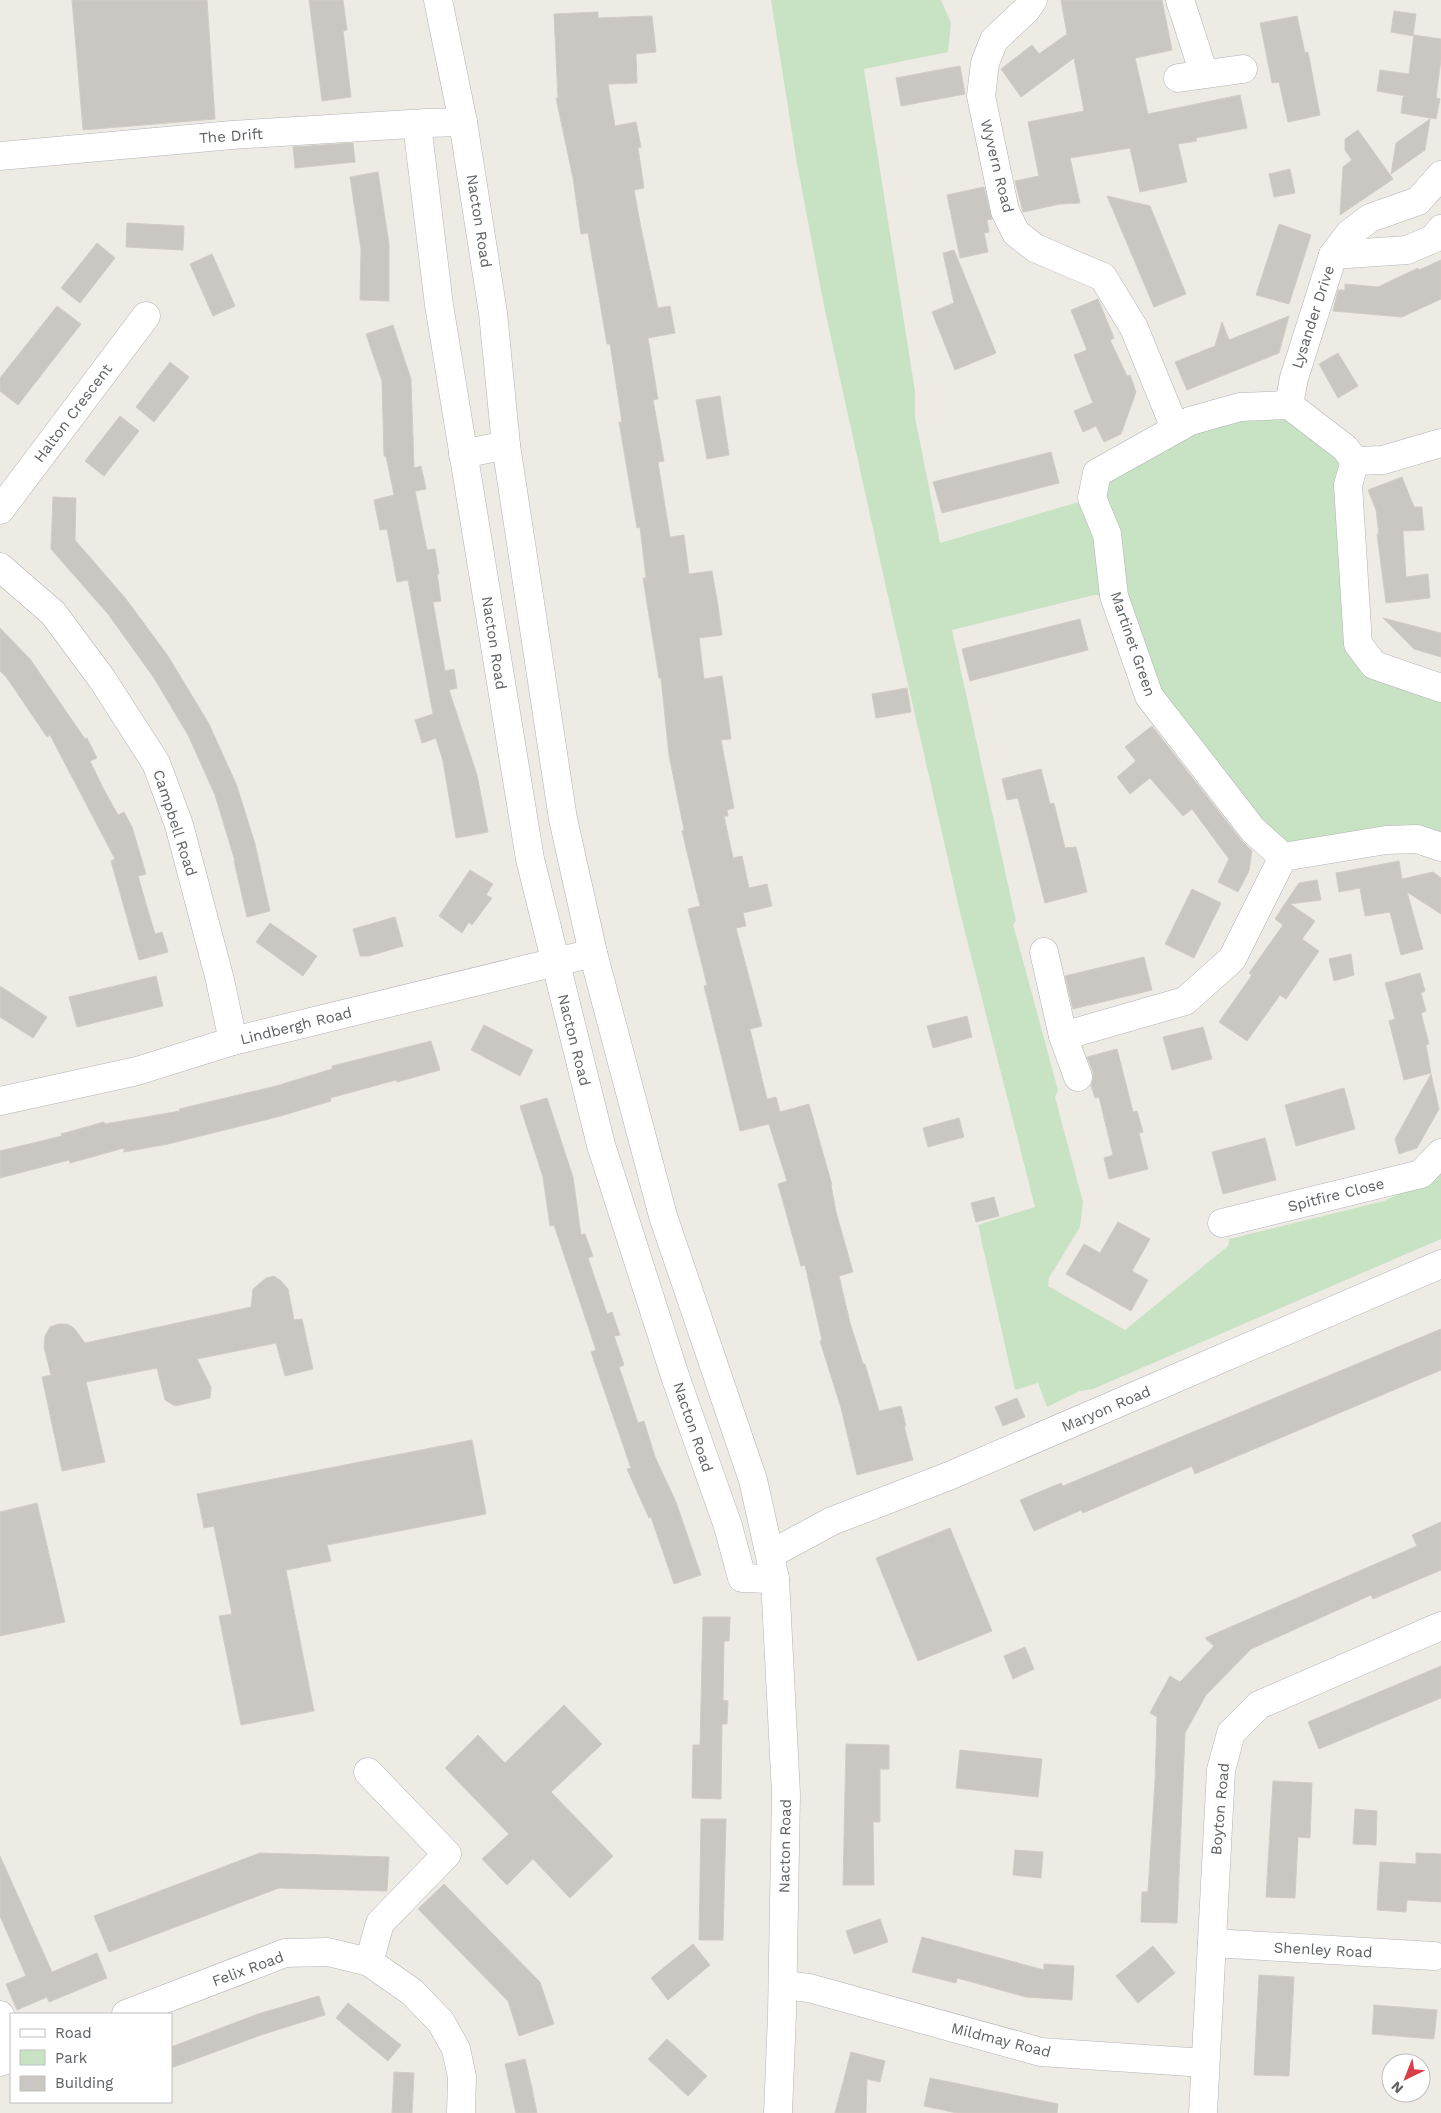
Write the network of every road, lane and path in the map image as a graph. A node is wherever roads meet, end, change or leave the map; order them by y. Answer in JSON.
{"nodes":[{"id":1,"x":438,"y":0,"type":"edge"},
{"id":2,"x":1033,"y":0,"type":"edge"},
{"id":3,"x":1180,"y":0,"type":"edge"},
{"id":4,"x":1243,"y":69,"type":"dead end"},
{"id":5,"x":463,"y":122,"type":"junction"},
{"id":6,"x":417,"y":124,"type":"junction"},
{"id":7,"x":0,"y":156,"type":"edge"},
{"id":8,"x":1441,"y":175,"type":"edge"},
{"id":9,"x":1441,"y":229,"type":"edge"},
{"id":10,"x":1333,"y":255,"type":"junction"},
{"id":11,"x":146,"y":316,"type":"dead end"},
{"id":12,"x":1289,"y":405,"type":"junction"},
{"id":13,"x":1175,"y":428,"type":"junction"},
{"id":14,"x":1441,"y":443,"type":"edge"},
{"id":15,"x":506,"y":445,"type":"junction"},
{"id":16,"x":463,"y":454,"type":"junction"},
{"id":17,"x":1355,"y":461,"type":"junction"},
{"id":18,"x":0,"y":510,"type":"edge"},
{"id":19,"x":0,"y":567,"type":"edge"},
{"id":20,"x":1441,"y":688,"type":"edge"},
{"id":21,"x":1441,"y":847,"type":"edge"},
{"id":22,"x":1284,"y":857,"type":"junction"},
{"id":23,"x":1044,"y":952,"type":"dead end"},
{"id":24,"x":593,"y":953,"type":"junction"},
{"id":25,"x":554,"y":963,"type":"junction"},
{"id":26,"x":1063,"y":1036,"type":"junction"},
{"id":27,"x":232,"y":1041,"type":"junction"},
{"id":28,"x":1078,"y":1078,"type":"dead end"},
{"id":29,"x":0,"y":1101,"type":"edge"},
{"id":30,"x":1441,"y":1153,"type":"edge"},
{"id":31,"x":1222,"y":1223,"type":"dead end"},
{"id":32,"x":1441,"y":1264,"type":"edge"},
{"id":33,"x":773,"y":1566,"type":"junction"},
{"id":34,"x":1441,"y":1626,"type":"edge"},
{"id":35,"x":368,"y":1772,"type":"dead end"},
{"id":36,"x":1212,"y":1943,"type":"junction"},
{"id":37,"x":1434,"y":1956,"type":"dead end"},
{"id":38,"x":370,"y":1962,"type":"junction"},
{"id":39,"x":783,"y":1985,"type":"junction"},
{"id":40,"x":129,"y":2013,"type":"edge"},
{"id":41,"x":0,"y":2015,"type":"edge"},
{"id":42,"x":10,"y":2038,"type":"edge"},
{"id":43,"x":1205,"y":2063,"type":"junction"},
{"id":44,"x":461,"y":2113,"type":"edge"},
{"id":45,"x":778,"y":2113,"type":"edge"},
{"id":46,"x":1203,"y":2113,"type":"edge"}],
"edges":[{"from":1,"to":5,"type":"street","name":"Nacton Road"},
{"from":2,"to":13,"type":"street","name":"Wyvern Road"},
{"from":3,"to":4,"type":"street"},
{"from":5,"to":6,"type":"street","name":"The Drift"},
{"from":5,"to":15,"type":"street","name":"Nacton Road"},
{"from":6,"to":7,"type":"street","name":"The Drift"},
{"from":6,"to":16,"type":"street","name":"Nacton Road"},
{"from":8,"to":10,"type":"street","name":"Lysander Drive"},
{"from":9,"to":10,"type":"street","name":"Lysander Drive"},
{"from":10,"to":12,"type":"street","name":"Lysander Drive"},
{"from":11,"to":18,"type":"street","name":"Halton Crescent"},
{"from":12,"to":13,"type":"street","name":"Martinet Green"},
{"from":12,"to":17,"type":"street"},
{"from":13,"to":22,"type":"street","name":"Martinet Green"},
{"from":14,"to":17,"type":"street"},
{"from":15,"to":16,"type":"street"},
{"from":15,"to":24,"type":"street","name":"Nacton Road"},
{"from":16,"to":25,"type":"street","name":"Nacton Road"},
{"from":17,"to":20,"type":"street"},
{"from":19,"to":27,"type":"street","name":"Campbell Road"},
{"from":21,"to":22,"type":"street"},
{"from":22,"to":26,"type":"street"},
{"from":23,"to":26,"type":"street"},
{"from":24,"to":25,"type":"street","name":"Lindbergh Road"},
{"from":24,"to":33,"type":"street","name":"Nacton Road"},
{"from":25,"to":27,"type":"street","name":"Lindbergh Road"},
{"from":25,"to":33,"type":"street","name":"Nacton Road"},
{"from":26,"to":28,"type":"street"},
{"from":27,"to":29,"type":"street","name":"Lindbergh Road"},
{"from":30,"to":31,"type":"street","name":"Spitfire Close"},
{"from":32,"to":33,"type":"street","name":"Maryon Road"},
{"from":33,"to":39,"type":"street","name":"Nacton Road"},
{"from":34,"to":36,"type":"street","name":"Boyton Road"},
{"from":35,"to":38,"type":"street"},
{"from":36,"to":37,"type":"street","name":"Shenley Road"},
{"from":36,"to":43,"type":"street","name":"Boyton Road"},
{"from":38,"to":40,"type":"street","name":"Felix Road"},
{"from":38,"to":44,"type":"street","name":"Felix Road"},
{"from":39,"to":43,"type":"street","name":"Mildmay Road"},
{"from":39,"to":45,"type":"street","name":"Nacton Road"},
{"from":41,"to":42,"type":"street"},
{"from":43,"to":46,"type":"street"}]}
